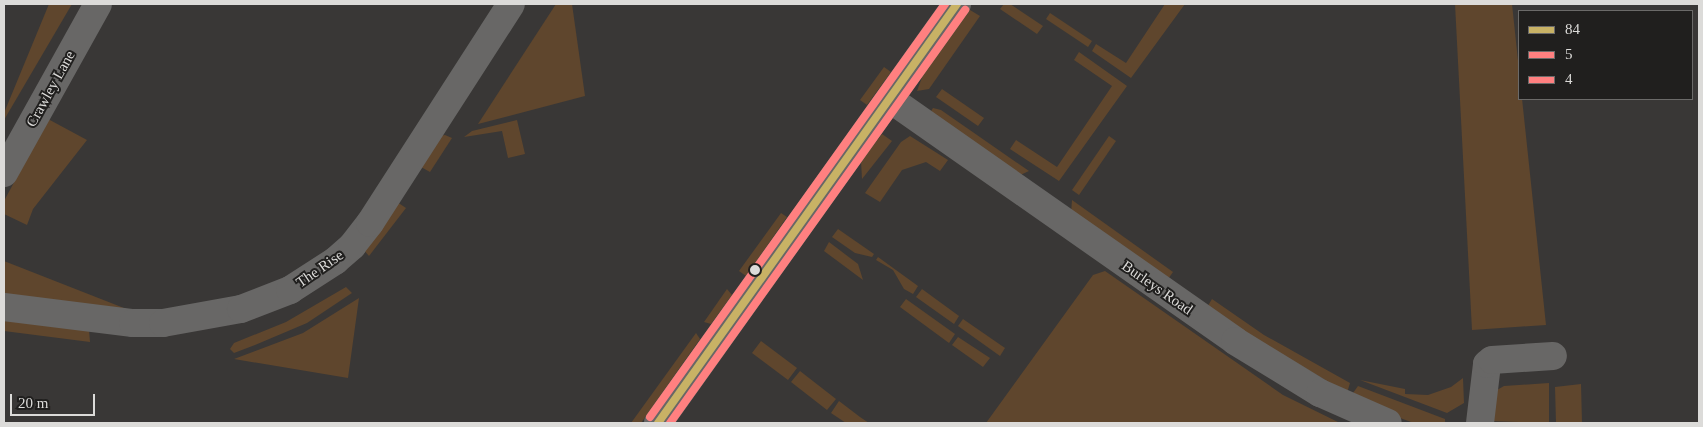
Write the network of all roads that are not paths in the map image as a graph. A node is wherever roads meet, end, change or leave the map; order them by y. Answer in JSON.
{"nodes":[{"id":1,"x":98,"y":4,"type":"edge"},
{"id":2,"x":511,"y":4,"type":"edge"},
{"id":3,"x":956,"y":4,"type":"edge"},
{"id":4,"x":890,"y":99,"type":"junction"},
{"id":5,"x":5,"y":169,"type":"edge"},
{"id":6,"x":4,"y":307,"type":"edge"},
{"id":7,"x":1553,"y":356,"type":"dead end"},
{"id":8,"x":658,"y":423,"type":"edge"},
{"id":9,"x":1388,"y":423,"type":"edge"},
{"id":10,"x":1480,"y":423,"type":"edge"}],
"edges":[{"from":1,"to":5,"type":"street","name":"Crawley Lane"},
{"from":2,"to":6,"type":"street","name":"The Rise"},
{"from":3,"to":4,"type":"street"},
{"from":4,"to":8,"type":"street"},
{"from":4,"to":9,"type":"street","name":"Burleys Road"},
{"from":7,"to":10,"type":"street"}]}
